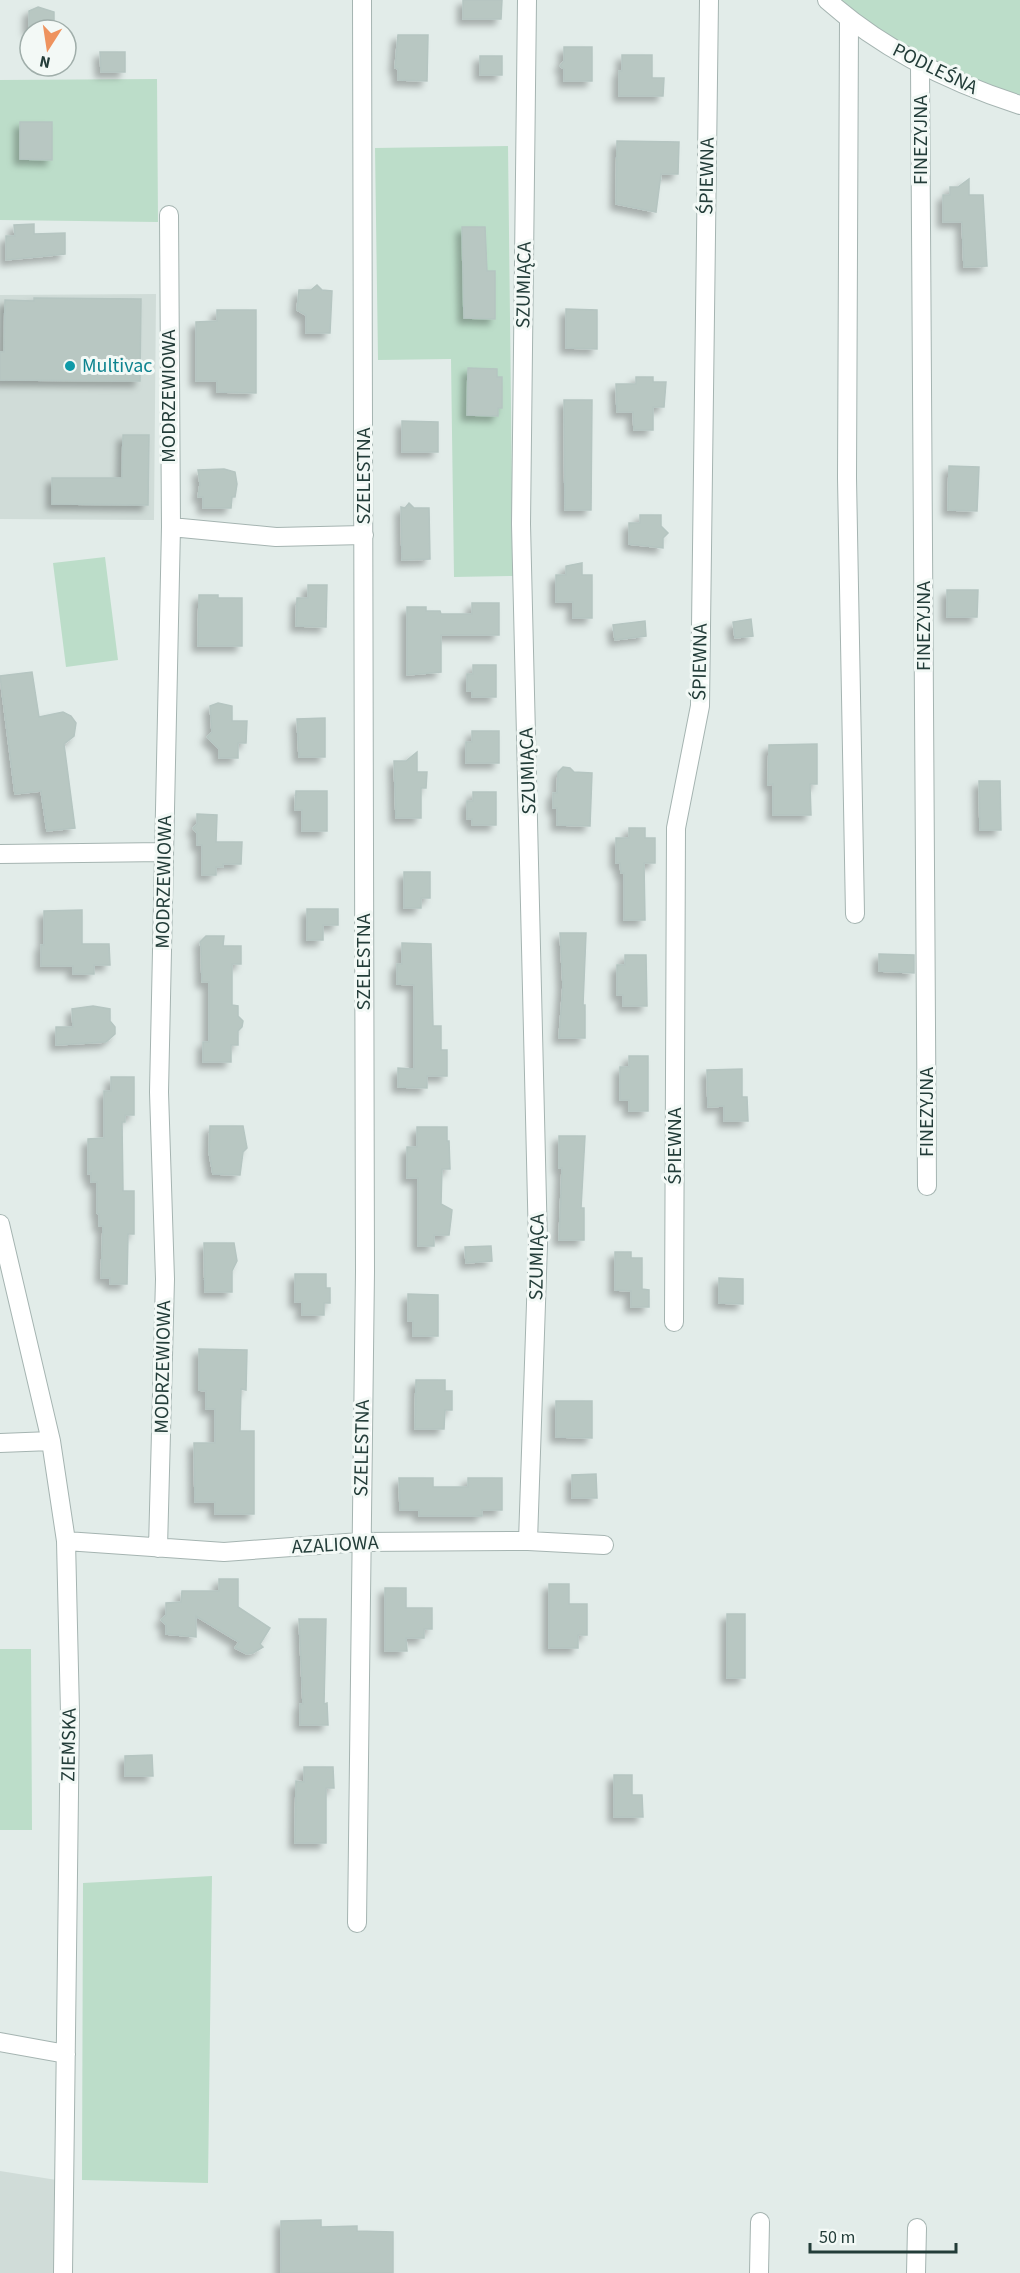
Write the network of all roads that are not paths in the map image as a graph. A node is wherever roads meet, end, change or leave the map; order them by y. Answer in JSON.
{"nodes":[{"id":1,"x":362,"y":0,"type":"edge"},
{"id":2,"x":527,"y":0,"type":"edge"},
{"id":3,"x":710,"y":0,"type":"edge"},
{"id":4,"x":827,"y":0,"type":"edge"},
{"id":5,"x":849,"y":20,"type":"junction"},
{"id":6,"x":920,"y":66,"type":"junction"},
{"id":7,"x":1020,"y":105,"type":"edge"},
{"id":8,"x":169,"y":215,"type":"dead end"},
{"id":9,"x":171,"y":527,"type":"junction"},
{"id":10,"x":364,"y":535,"type":"junction"},
{"id":11,"x":164,"y":852,"type":"junction"},
{"id":12,"x":0,"y":854,"type":"edge"},
{"id":13,"x":855,"y":914,"type":"dead end"},
{"id":14,"x":927,"y":1186,"type":"dead end"},
{"id":15,"x":0,"y":1224,"type":"edge"},
{"id":16,"x":674,"y":1322,"type":"dead end"},
{"id":17,"x":51,"y":1441,"type":"junction"},
{"id":18,"x":0,"y":1443,"type":"edge"},
{"id":19,"x":66,"y":1541,"type":"junction"},
{"id":20,"x":360,"y":1542,"type":"junction"},
{"id":21,"x":528,"y":1542,"type":"junction"},
{"id":22,"x":604,"y":1545,"type":"dead end"},
{"id":23,"x":158,"y":1548,"type":"junction"},
{"id":24,"x":357,"y":1923,"type":"dead end"},
{"id":25,"x":0,"y":2042,"type":"edge"},
{"id":26,"x":66,"y":2054,"type":"junction"},
{"id":27,"x":760,"y":2222,"type":"dead end"},
{"id":28,"x":917,"y":2228,"type":"dead end"},
{"id":29,"x":63,"y":2273,"type":"edge"},
{"id":30,"x":759,"y":2273,"type":"edge"},
{"id":31,"x":916,"y":2273,"type":"edge"}],
"edges":[{"from":1,"to":10,"type":"street","name":"SZELESTNA"},
{"from":2,"to":21,"type":"street","name":"SZUMIĄCA"},
{"from":3,"to":16,"type":"street","name":"ŚPIEWNA"},
{"from":4,"to":5,"type":"street","name":"PODLEŚNA"},
{"from":5,"to":6,"type":"street","name":"PODLEŚNA"},
{"from":5,"to":13,"type":"street"},
{"from":6,"to":7,"type":"street","name":"PODLEŚNA"},
{"from":6,"to":14,"type":"street","name":"FINEZYJNA"},
{"from":8,"to":9,"type":"street","name":"MODRZEWIOWA"},
{"from":9,"to":10,"type":"street"},
{"from":9,"to":11,"type":"street","name":"MODRZEWIOWA"},
{"from":10,"to":20,"type":"street","name":"SZELESTNA"},
{"from":11,"to":12,"type":"street"},
{"from":11,"to":23,"type":"street","name":"MODRZEWIOWA"},
{"from":15,"to":17,"type":"street","name":"ZIEMSKA"},
{"from":17,"to":18,"type":"street"},
{"from":17,"to":19,"type":"street","name":"ZIEMSKA"},
{"from":19,"to":23,"type":"street","name":"AZALIOWA"},
{"from":19,"to":26,"type":"street","name":"ZIEMSKA"},
{"from":20,"to":21,"type":"street","name":"AZALIOWA"},
{"from":20,"to":23,"type":"street","name":"AZALIOWA"},
{"from":20,"to":24,"type":"street","name":"SZELESTNA"},
{"from":21,"to":22,"type":"street","name":"AZALIOWA"},
{"from":25,"to":26,"type":"street"},
{"from":26,"to":29,"type":"street","name":"ZIEMSKA"},
{"from":27,"to":30,"type":"street"},
{"from":28,"to":31,"type":"street"}]}
